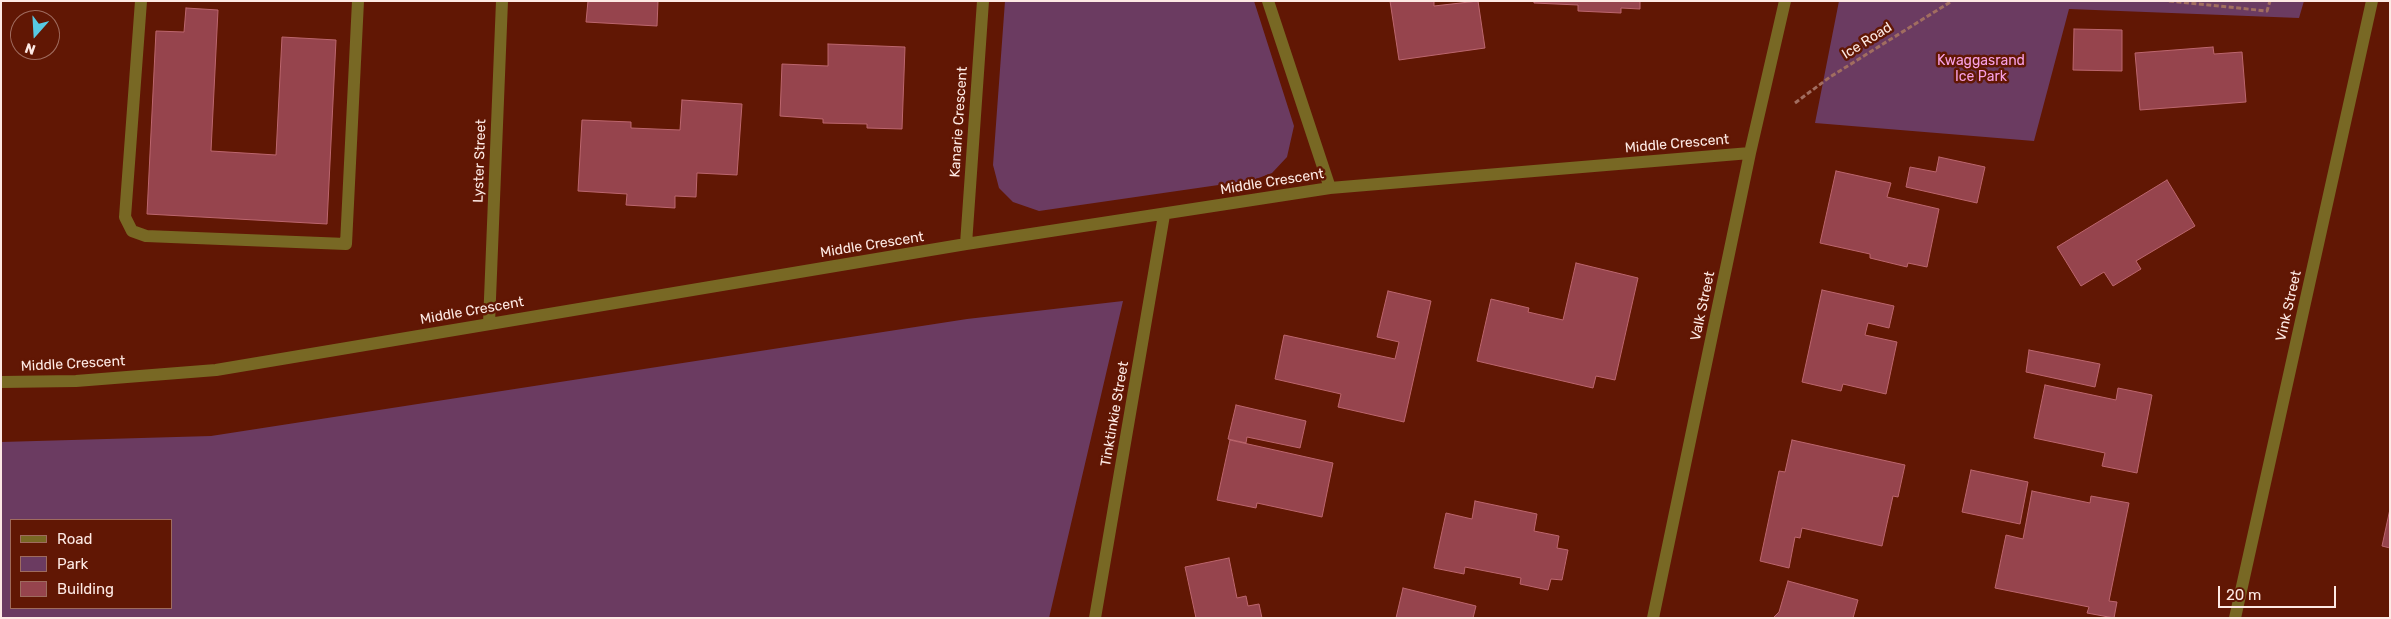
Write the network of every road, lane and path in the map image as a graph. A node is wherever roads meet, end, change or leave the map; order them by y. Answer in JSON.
{"nodes":[{"id":1,"x":141,"y":1,"type":"edge"},
{"id":2,"x":358,"y":1,"type":"edge"},
{"id":3,"x":502,"y":1,"type":"edge"},
{"id":4,"x":983,"y":1,"type":"edge"},
{"id":5,"x":1268,"y":1,"type":"edge"},
{"id":6,"x":1785,"y":1,"type":"edge"},
{"id":7,"x":1952,"y":1,"type":"edge"},
{"id":8,"x":2170,"y":1,"type":"edge"},
{"id":9,"x":2270,"y":1,"type":"edge"},
{"id":10,"x":2372,"y":1,"type":"edge"},
{"id":11,"x":1795,"y":103,"type":"dead end"},
{"id":12,"x":1750,"y":153,"type":"junction"},
{"id":13,"x":1330,"y":188,"type":"junction"},
{"id":14,"x":1164,"y":215,"type":"junction"},
{"id":15,"x":966,"y":244,"type":"junction"},
{"id":16,"x":489,"y":323,"type":"junction"},
{"id":17,"x":1,"y":382,"type":"edge"},
{"id":18,"x":1095,"y":618,"type":"edge"},
{"id":19,"x":1653,"y":618,"type":"edge"},
{"id":20,"x":2235,"y":618,"type":"edge"}],
"edges":[{"from":1,"to":2,"type":"street"},
{"from":3,"to":16,"type":"street","name":"Lyster Street"},
{"from":4,"to":15,"type":"street","name":"Kanarie Crescent"},
{"from":5,"to":13,"type":"street"},
{"from":6,"to":12,"type":"street","name":"Valk Street"},
{"from":7,"to":11,"type":"path","name":"Ice Road"},
{"from":8,"to":9,"type":"path"},
{"from":10,"to":20,"type":"street","name":"Vink Street"},
{"from":12,"to":13,"type":"street","name":"Middle Crescent"},
{"from":12,"to":19,"type":"street","name":"Valk Street"},
{"from":13,"to":14,"type":"street","name":"Middle Crescent"},
{"from":14,"to":15,"type":"street","name":"Middle Crescent"},
{"from":14,"to":18,"type":"street","name":"Tinktinkie Street"},
{"from":15,"to":16,"type":"street","name":"Middle Crescent"},
{"from":16,"to":17,"type":"street","name":"Middle Crescent"}]}
